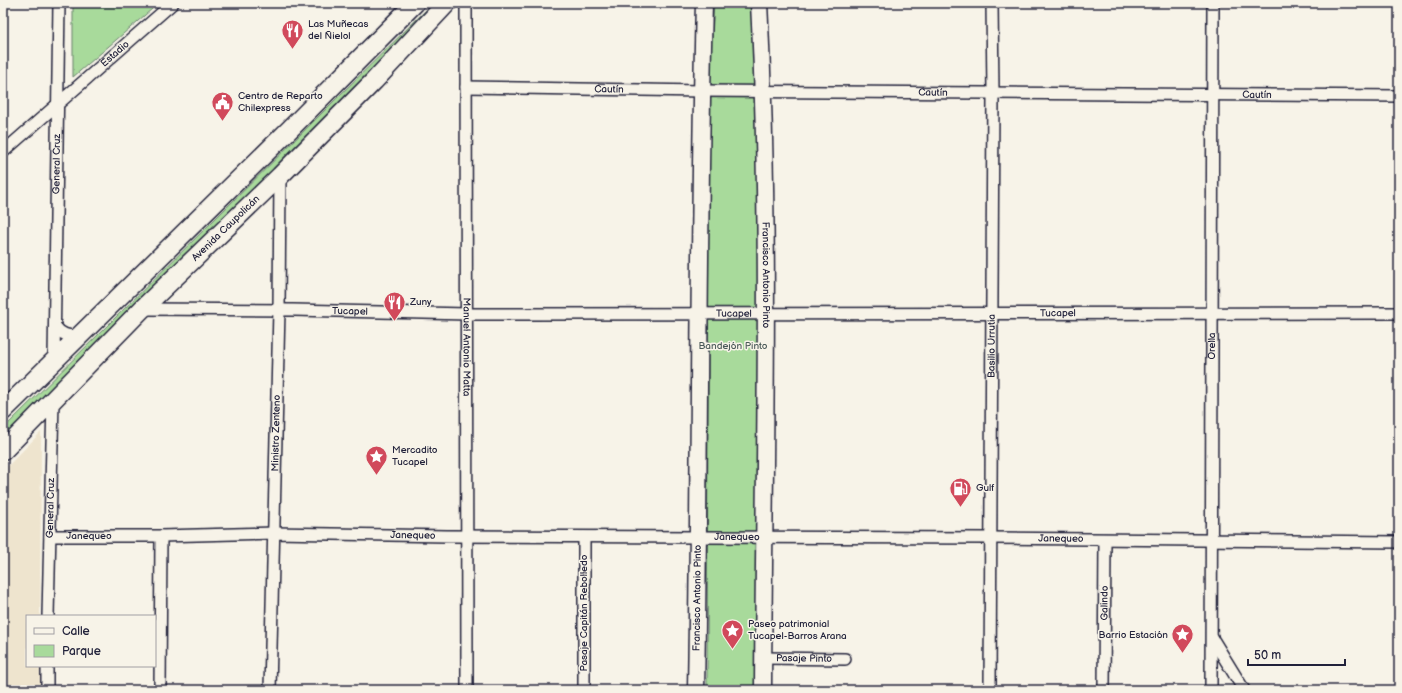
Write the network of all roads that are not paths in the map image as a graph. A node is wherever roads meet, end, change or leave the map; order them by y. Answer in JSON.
{"nodes":[{"id":1,"x":59,"y":3,"type":"edge"},
{"id":2,"x":173,"y":3,"type":"edge"},
{"id":3,"x":415,"y":3,"type":"edge"},
{"id":4,"x":447,"y":3,"type":"edge"},
{"id":5,"x":466,"y":3,"type":"edge"},
{"id":6,"x":704,"y":3,"type":"edge"},
{"id":7,"x":759,"y":3,"type":"edge"},
{"id":8,"x":992,"y":3,"type":"edge"},
{"id":9,"x":1213,"y":3,"type":"edge"},
{"id":10,"x":466,"y":87,"type":"junction"},
{"id":11,"x":702,"y":91,"type":"junction"},
{"id":12,"x":764,"y":91,"type":"junction"},
{"id":13,"x":993,"y":93,"type":"junction"},
{"id":14,"x":1212,"y":95,"type":"junction"},
{"id":15,"x":1399,"y":96,"type":"edge"},
{"id":16,"x":58,"y":105,"type":"junction"},
{"id":17,"x":291,"y":128,"type":"junction"},
{"id":18,"x":3,"y":152,"type":"edge"},
{"id":19,"x":280,"y":176,"type":"junction"},
{"id":20,"x":142,"y":309,"type":"junction"},
{"id":21,"x":279,"y":310,"type":"junction"},
{"id":22,"x":766,"y":313,"type":"junction"},
{"id":23,"x":1212,"y":313,"type":"junction"},
{"id":24,"x":1399,"y":313,"type":"edge"},
{"id":25,"x":467,"y":314,"type":"junction"},
{"id":26,"x":700,"y":314,"type":"junction"},
{"id":27,"x":992,"y":314,"type":"junction"},
{"id":28,"x":55,"y":326,"type":"junction"},
{"id":29,"x":78,"y":336,"type":"junction"},
{"id":30,"x":54,"y":360,"type":"junction"},
{"id":31,"x":53,"y":401,"type":"junction"},
{"id":32,"x":3,"y":411,"type":"edge"},
{"id":33,"x":3,"y":451,"type":"edge"},
{"id":34,"x":274,"y":533,"type":"junction"},
{"id":35,"x":50,"y":536,"type":"junction"},
{"id":36,"x":161,"y":536,"type":"junction"},
{"id":37,"x":467,"y":536,"type":"junction"},
{"id":38,"x":584,"y":537,"type":"junction"},
{"id":39,"x":698,"y":537,"type":"junction"},
{"id":40,"x":764,"y":537,"type":"junction"},
{"id":41,"x":990,"y":538,"type":"junction"},
{"id":42,"x":1105,"y":540,"type":"junction"},
{"id":43,"x":1212,"y":540,"type":"junction"},
{"id":44,"x":1399,"y":542,"type":"edge"},
{"id":45,"x":48,"y":615,"type":"edge"},
{"id":46,"x":1212,"y":638,"type":"junction"},
{"id":47,"x":763,"y":658,"type":"junction"},
{"id":48,"x":845,"y":659,"type":"dead end"},
{"id":49,"x":47,"y":667,"type":"edge"},
{"id":50,"x":47,"y":690,"type":"edge"},
{"id":51,"x":160,"y":690,"type":"edge"},
{"id":52,"x":270,"y":690,"type":"edge"},
{"id":53,"x":467,"y":690,"type":"edge"},
{"id":54,"x":584,"y":690,"type":"edge"},
{"id":55,"x":696,"y":690,"type":"edge"},
{"id":56,"x":763,"y":690,"type":"edge"},
{"id":57,"x":990,"y":690,"type":"edge"},
{"id":58,"x":1104,"y":690,"type":"edge"},
{"id":59,"x":1211,"y":690,"type":"edge"},
{"id":60,"x":1244,"y":690,"type":"edge"}],
"edges":[{"from":1,"to":16,"type":"street","name":"General Cruz"},
{"from":2,"to":16,"type":"street","name":"Estadio"},
{"from":3,"to":17,"type":"main road"},
{"from":4,"to":19,"type":"main road","name":"Avenida Caupolicán"},
{"from":5,"to":10,"type":"street","name":"Manuel Antonio Matta"},
{"from":6,"to":11,"type":"main road","name":"Francisco Antonio Pinto"},
{"from":7,"to":12,"type":"main road","name":"Francisco Antonio Pinto"},
{"from":8,"to":13,"type":"street","name":"Basilio Urrutia"},
{"from":9,"to":14,"type":"street","name":"Orella"},
{"from":10,"to":11,"type":"street","name":"Cautín"},
{"from":10,"to":25,"type":"street","name":"Manuel Antonio Matta"},
{"from":11,"to":12,"type":"street","name":"Cautín"},
{"from":11,"to":26,"type":"main road","name":"Francisco Antonio Pinto"},
{"from":12,"to":13,"type":"street","name":"Cautín"},
{"from":12,"to":22,"type":"main road","name":"Francisco Antonio Pinto"},
{"from":13,"to":14,"type":"street","name":"Cautín"},
{"from":13,"to":27,"type":"street","name":"Basilio Urrutia"},
{"from":14,"to":15,"type":"street","name":"Cautín"},
{"from":14,"to":23,"type":"street","name":"Orella"},
{"from":16,"to":18,"type":"street","name":"Estadio"},
{"from":16,"to":28,"type":"street","name":"General Cruz"},
{"from":17,"to":19,"type":"main road"},
{"from":17,"to":29,"type":"main road"},
{"from":19,"to":20,"type":"main road","name":"Avenida Caupolicán"},
{"from":19,"to":21,"type":"street","name":"Ministro Zenteno"},
{"from":20,"to":21,"type":"street","name":"Tucapel"},
{"from":20,"to":31,"type":"main road","name":"Avenida Caupolicán"},
{"from":21,"to":25,"type":"street","name":"Tucapel"},
{"from":21,"to":34,"type":"street","name":"Ministro Zenteno"},
{"from":22,"to":26,"type":"street","name":"Tucapel"},
{"from":22,"to":27,"type":"street","name":"Tucapel"},
{"from":22,"to":40,"type":"main road","name":"Francisco Antonio Pinto"},
{"from":23,"to":24,"type":"street","name":"Tucapel"},
{"from":23,"to":27,"type":"street","name":"Tucapel"},
{"from":23,"to":43,"type":"street","name":"Orella"},
{"from":25,"to":26,"type":"street","name":"Tucapel"},
{"from":25,"to":37,"type":"street","name":"Manuel Antonio Matta"},
{"from":26,"to":39,"type":"main road","name":"Francisco Antonio Pinto"},
{"from":27,"to":41,"type":"street","name":"Basilio Urrutia"},
{"from":28,"to":29,"type":"street"},
{"from":28,"to":30,"type":"street","name":"General Cruz"},
{"from":29,"to":30,"type":"main road"},
{"from":30,"to":32,"type":"main road"},
{"from":31,"to":33,"type":"main road","name":"Avenida Caupolicán"},
{"from":31,"to":35,"type":"street","name":"General Cruz"},
{"from":34,"to":36,"type":"street","name":"Janequeo"},
{"from":34,"to":37,"type":"street","name":"Janequeo"},
{"from":34,"to":52,"type":"street","name":"Ministro Zenteno"},
{"from":35,"to":36,"type":"street","name":"Janequeo"},
{"from":35,"to":45,"type":"street","name":"General Cruz"},
{"from":36,"to":51,"type":"street"},
{"from":37,"to":38,"type":"street","name":"Janequeo"},
{"from":37,"to":53,"type":"street","name":"Manuel Antonio Matta"},
{"from":38,"to":39,"type":"street","name":"Janequeo"},
{"from":38,"to":54,"type":"street","name":"Pasaje Capitán Rebolledo"},
{"from":39,"to":40,"type":"street","name":"Janequeo"},
{"from":39,"to":55,"type":"main road","name":"Francisco Antonio Pinto"},
{"from":40,"to":41,"type":"street","name":"Janequeo"},
{"from":40,"to":47,"type":"main road","name":"Francisco Antonio Pinto"},
{"from":41,"to":42,"type":"street","name":"Janequeo"},
{"from":41,"to":57,"type":"street","name":"Basilio Urrutia"},
{"from":42,"to":43,"type":"street","name":"Janequeo"},
{"from":42,"to":58,"type":"street","name":"Galindo"},
{"from":43,"to":44,"type":"street","name":"Janequeo"},
{"from":43,"to":46,"type":"street","name":"Orella"},
{"from":46,"to":59,"type":"street","name":"Orella"},
{"from":46,"to":60,"type":"street"},
{"from":47,"to":48,"type":"street","name":"Pasaje Pinto"},
{"from":47,"to":56,"type":"main road","name":"Francisco Antonio Pinto"},
{"from":49,"to":50,"type":"street"}]}
